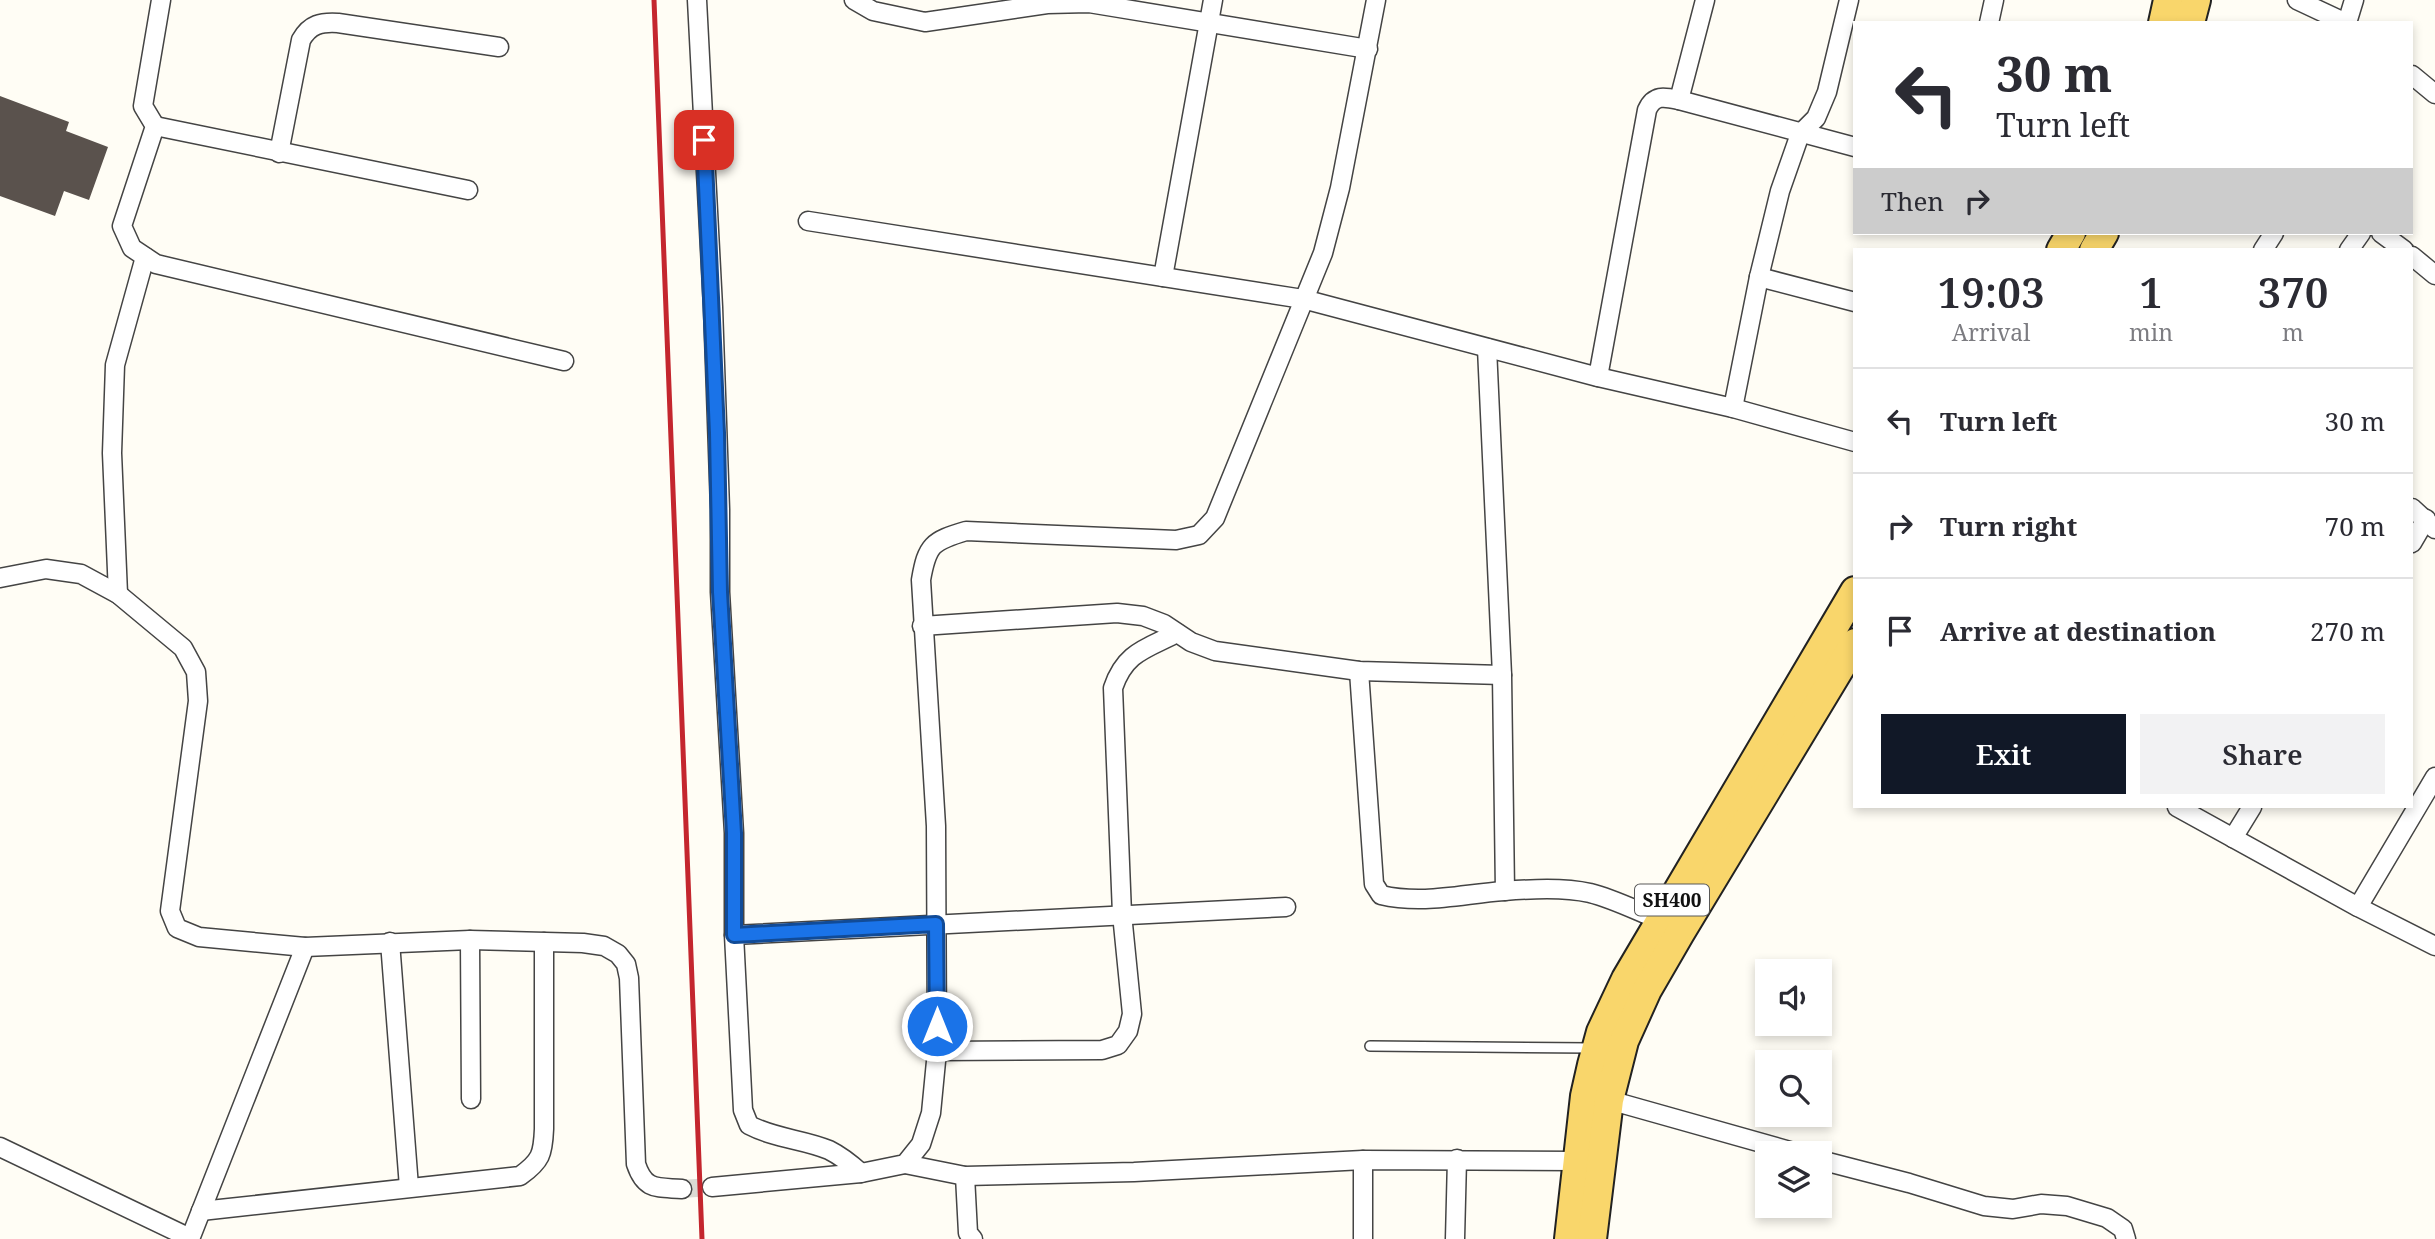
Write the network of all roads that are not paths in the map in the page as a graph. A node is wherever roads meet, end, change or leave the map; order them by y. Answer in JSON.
{"nodes":[{"id":1,"x":161,"y":0,"type":"edge"},
{"id":2,"x":697,"y":0,"type":"edge"},
{"id":3,"x":854,"y":0,"type":"edge"},
{"id":4,"x":1213,"y":0,"type":"edge"},
{"id":5,"x":1376,"y":0,"type":"edge"},
{"id":6,"x":1705,"y":0,"type":"edge"},
{"id":7,"x":1849,"y":0,"type":"edge"},
{"id":8,"x":1994,"y":0,"type":"edge"},
{"id":9,"x":2168,"y":0,"type":"edge"},
{"id":10,"x":2196,"y":0,"type":"edge"},
{"id":11,"x":2297,"y":0,"type":"edge"},
{"id":12,"x":2354,"y":0,"type":"edge"},
{"id":13,"x":1209,"y":21,"type":"junction"},
{"id":14,"x":1989,"y":21,"type":"edge"},
{"id":15,"x":2163,"y":21,"type":"edge"},
{"id":16,"x":2191,"y":21,"type":"edge"},
{"id":17,"x":2342,"y":21,"type":"edge"},
{"id":18,"x":2347,"y":21,"type":"edge"},
{"id":19,"x":499,"y":47,"type":"dead end"},
{"id":20,"x":1368,"y":49,"type":"junction"},
{"id":21,"x":2413,"y":76,"type":"edge"},
{"id":22,"x":2435,"y":94,"type":"edge"},
{"id":23,"x":1679,"y":100,"type":"junction"},
{"id":24,"x":155,"y":126,"type":"junction"},
{"id":25,"x":1800,"y":134,"type":"junction"},
{"id":26,"x":1853,"y":147,"type":"edge"},
{"id":27,"x":279,"y":153,"type":"junction"},
{"id":28,"x":468,"y":190,"type":"dead end"},
{"id":29,"x":808,"y":221,"type":"dead end"},
{"id":30,"x":2384,"y":235,"type":"edge"},
{"id":31,"x":2401,"y":248,"type":"edge"},
{"id":32,"x":145,"y":257,"type":"junction"},
{"id":33,"x":2413,"y":257,"type":"edge"},
{"id":34,"x":2435,"y":275,"type":"edge"},
{"id":35,"x":1163,"y":277,"type":"junction"},
{"id":36,"x":1759,"y":277,"type":"junction"},
{"id":37,"x":1303,"y":299,"type":"junction"},
{"id":38,"x":1853,"y":301,"type":"edge"},
{"id":39,"x":1486,"y":348,"type":"junction"},
{"id":40,"x":564,"y":361,"type":"dead end"},
{"id":41,"x":1598,"y":377,"type":"junction"},
{"id":42,"x":1733,"y":408,"type":"junction"},
{"id":43,"x":1853,"y":441,"type":"edge"},
{"id":44,"x":2424,"y":519,"type":"edge"},
{"id":45,"x":2413,"y":541,"type":"edge"},
{"id":46,"x":0,"y":578,"type":"edge"},
{"id":47,"x":118,"y":594,"type":"junction"},
{"id":48,"x":1853,"y":600,"type":"edge"},
{"id":49,"x":1847,"y":625,"type":"edge"},
{"id":50,"x":922,"y":626,"type":"junction"},
{"id":51,"x":1177,"y":633,"type":"junction"},
{"id":52,"x":1853,"y":646,"type":"edge"},
{"id":53,"x":1359,"y":671,"type":"junction"},
{"id":54,"x":1502,"y":675,"type":"junction"},
{"id":55,"x":2435,"y":777,"type":"edge"},
{"id":56,"x":2179,"y":808,"type":"edge"},
{"id":57,"x":2251,"y":808,"type":"edge"},
{"id":58,"x":2233,"y":838,"type":"junction"},
{"id":59,"x":1504,"y":891,"type":"junction"},
{"id":60,"x":1286,"y":907,"type":"dead end"},
{"id":61,"x":2358,"y":908,"type":"junction"},
{"id":62,"x":1122,"y":914,"type":"junction"},
{"id":63,"x":1660,"y":920,"type":"junction"},
{"id":64,"x":936,"y":924,"type":"junction"},
{"id":65,"x":734,"y":935,"type":"junction"},
{"id":66,"x":470,"y":940,"type":"junction"},
{"id":67,"x":390,"y":942,"type":"junction"},
{"id":68,"x":544,"y":942,"type":"junction"},
{"id":69,"x":2435,"y":946,"type":"edge"},
{"id":70,"x":305,"y":947,"type":"junction"},
{"id":71,"x":1370,"y":1045,"type":"dead end"},
{"id":72,"x":1597,"y":1048,"type":"junction"},
{"id":73,"x":937,"y":1051,"type":"junction"},
{"id":74,"x":471,"y":1099,"type":"dead end"},
{"id":75,"x":1609,"y":1100,"type":"junction"},
{"id":76,"x":1755,"y":1141,"type":"edge"},
{"id":77,"x":0,"y":1147,"type":"edge"},
{"id":78,"x":1457,"y":1159,"type":"junction"},
{"id":79,"x":1363,"y":1160,"type":"junction"},
{"id":80,"x":1578,"y":1161,"type":"junction"},
{"id":81,"x":1832,"y":1163,"type":"edge"},
{"id":82,"x":905,"y":1164,"type":"junction"},
{"id":83,"x":861,"y":1172,"type":"junction"},
{"id":84,"x":965,"y":1176,"type":"junction"},
{"id":85,"x":409,"y":1187,"type":"junction"},
{"id":86,"x":712,"y":1187,"type":"tunnel mouth"},
{"id":87,"x":682,"y":1189,"type":"tunnel mouth"},
{"id":88,"x":201,"y":1211,"type":"junction"},
{"id":89,"x":190,"y":1238,"type":"edge"},
{"id":90,"x":973,"y":1239,"type":"edge"},
{"id":91,"x":1363,"y":1239,"type":"edge"},
{"id":92,"x":1455,"y":1239,"type":"edge"},
{"id":93,"x":1569,"y":1239,"type":"edge"},
{"id":94,"x":1592,"y":1239,"type":"edge"},
{"id":95,"x":2126,"y":1239,"type":"edge"}],
"edges":[{"from":1,"to":24,"type":"street"},
{"from":2,"to":65,"type":"street"},
{"from":3,"to":13,"type":"street"},
{"from":4,"to":13,"type":"street"},
{"from":5,"to":20,"type":"street"},
{"from":6,"to":23,"type":"street"},
{"from":7,"to":25,"type":"street"},
{"from":8,"to":14,"type":"street"},
{"from":9,"to":15,"type":"main road"},
{"from":10,"to":16,"type":"main road"},
{"from":11,"to":17,"type":"street"},
{"from":12,"to":18,"type":"street"},
{"from":13,"to":20,"type":"street"},
{"from":13,"to":35,"type":"street"},
{"from":19,"to":27,"type":"street"},
{"from":20,"to":37,"type":"street"},
{"from":21,"to":22,"type":"street"},
{"from":23,"to":25,"type":"street"},
{"from":23,"to":41,"type":"street"},
{"from":24,"to":27,"type":"street"},
{"from":24,"to":32,"type":"street"},
{"from":25,"to":26,"type":"street"},
{"from":25,"to":36,"type":"street"},
{"from":27,"to":28,"type":"street"},
{"from":29,"to":35,"type":"street"},
{"from":30,"to":31,"type":"street"},
{"from":32,"to":40,"type":"street"},
{"from":32,"to":47,"type":"street"},
{"from":33,"to":34,"type":"street"},
{"from":35,"to":37,"type":"street"},
{"from":36,"to":38,"type":"street"},
{"from":36,"to":42,"type":"street"},
{"from":37,"to":39,"type":"street"},
{"from":37,"to":50,"type":"street"},
{"from":39,"to":41,"type":"street"},
{"from":39,"to":54,"type":"street"},
{"from":41,"to":42,"type":"street"},
{"from":42,"to":43,"type":"street"},
{"from":44,"to":45,"type":"street"},
{"from":46,"to":47,"type":"street"},
{"from":47,"to":70,"type":"street"},
{"from":48,"to":49,"type":"main road","number":"SH400"},
{"from":49,"to":63,"type":"main road","number":"SH400"},
{"from":50,"to":51,"type":"street"},
{"from":50,"to":64,"type":"street"},
{"from":51,"to":53,"type":"street"},
{"from":51,"to":62,"type":"street"},
{"from":52,"to":75,"type":"main road","number":"SH400"},
{"from":53,"to":54,"type":"street"},
{"from":53,"to":59,"type":"street"},
{"from":54,"to":59,"type":"street"},
{"from":55,"to":61,"type":"street"},
{"from":56,"to":58,"type":"street"},
{"from":57,"to":58,"type":"street"},
{"from":58,"to":61,"type":"street"},
{"from":59,"to":63,"type":"street"},
{"from":60,"to":62,"type":"street"},
{"from":61,"to":69,"type":"street"},
{"from":62,"to":64,"type":"street"},
{"from":62,"to":73,"type":"street"},
{"from":63,"to":72,"type":"main road","number":"SH400"},
{"from":64,"to":65,"type":"street"},
{"from":64,"to":73,"type":"street"},
{"from":65,"to":83,"type":"street"},
{"from":66,"to":67,"type":"street"},
{"from":66,"to":68,"type":"street"},
{"from":66,"to":74,"type":"street"},
{"from":67,"to":70,"type":"street"},
{"from":67,"to":85,"type":"street"},
{"from":68,"to":85,"type":"street"},
{"from":68,"to":87,"type":"street"},
{"from":70,"to":88,"type":"street"},
{"from":71,"to":72,"type":"lane"},
{"from":72,"to":80,"type":"main road","number":"SH400"},
{"from":73,"to":82,"type":"street"},
{"from":75,"to":76,"type":"street"},
{"from":75,"to":94,"type":"main road","number":"SH400"},
{"from":77,"to":89,"type":"street"},
{"from":78,"to":79,"type":"street"},
{"from":78,"to":80,"type":"street"},
{"from":78,"to":92,"type":"street"},
{"from":79,"to":84,"type":"street"},
{"from":79,"to":91,"type":"street"},
{"from":80,"to":93,"type":"main road","number":"SH400"},
{"from":81,"to":95,"type":"street"},
{"from":82,"to":83,"type":"street"},
{"from":82,"to":84,"type":"street"},
{"from":83,"to":86,"type":"street"},
{"from":84,"to":90,"type":"street"},
{"from":85,"to":88,"type":"street"},
{"from":88,"to":89,"type":"street"}]}
